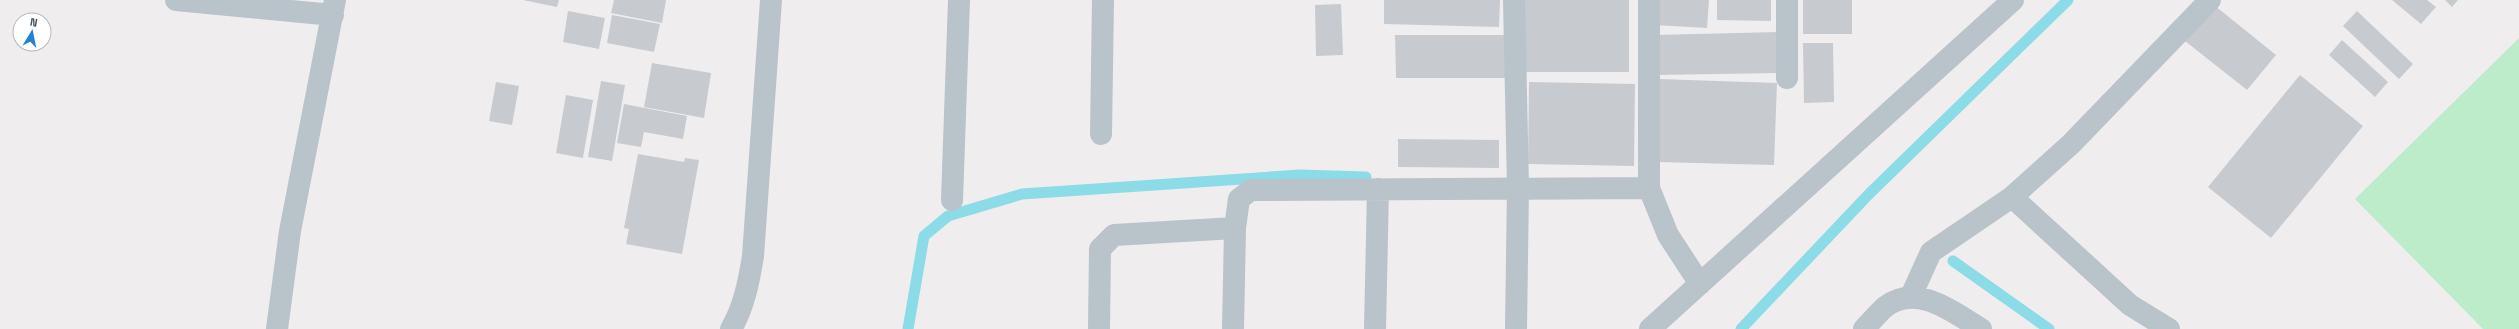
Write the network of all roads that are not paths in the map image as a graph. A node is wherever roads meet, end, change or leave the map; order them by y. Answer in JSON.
{"nodes":[{"id":1,"x":176,"y":0,"type":"edge"},
{"id":2,"x":771,"y":0,"type":"edge"},
{"id":3,"x":959,"y":0,"type":"edge"},
{"id":4,"x":1103,"y":0,"type":"edge"},
{"id":5,"x":1514,"y":0,"type":"edge"},
{"id":6,"x":1649,"y":0,"type":"edge"},
{"id":7,"x":1787,"y":0,"type":"edge"},
{"id":8,"x":2013,"y":0,"type":"edge"},
{"id":9,"x":2210,"y":0,"type":"edge"},
{"id":10,"x":334,"y":7,"type":"edge"},
{"id":11,"x":1787,"y":78,"type":"dead end"},
{"id":12,"x":1101,"y":134,"type":"dead end"},
{"id":13,"x":1518,"y":187,"type":"junction"},
{"id":14,"x":1648,"y":188,"type":"junction"},
{"id":15,"x":1378,"y":189,"type":"junction"},
{"id":16,"x":2012,"y":197,"type":"junction"},
{"id":17,"x":952,"y":200,"type":"dead end"},
{"id":18,"x":1235,"y":228,"type":"junction"},
{"id":19,"x":1700,"y":284,"type":"junction"},
{"id":20,"x":1911,"y":296,"type":"junction"},
{"id":21,"x":277,"y":329,"type":"edge"},
{"id":22,"x":731,"y":329,"type":"edge"},
{"id":23,"x":1099,"y":329,"type":"edge"},
{"id":24,"x":1233,"y":329,"type":"edge"},
{"id":25,"x":1375,"y":329,"type":"edge"},
{"id":26,"x":1516,"y":329,"type":"edge"},
{"id":27,"x":1650,"y":329,"type":"edge"},
{"id":28,"x":1864,"y":329,"type":"edge"},
{"id":29,"x":1981,"y":329,"type":"edge"},
{"id":30,"x":2169,"y":329,"type":"edge"}],
"edges":[{"from":1,"to":10,"type":"street"},
{"from":2,"to":22,"type":"street"},
{"from":3,"to":17,"type":"street"},
{"from":4,"to":12,"type":"street"},
{"from":5,"to":13,"type":"street"},
{"from":6,"to":14,"type":"street"},
{"from":7,"to":11,"type":"street"},
{"from":8,"to":19,"type":"street"},
{"from":9,"to":16,"type":"street"},
{"from":10,"to":21,"type":"street"},
{"from":13,"to":14,"type":"street"},
{"from":13,"to":15,"type":"street"},
{"from":13,"to":26,"type":"street"},
{"from":14,"to":19,"type":"street"},
{"from":15,"to":18,"type":"street"},
{"from":15,"to":25,"type":"street"},
{"from":16,"to":20,"type":"street"},
{"from":16,"to":30,"type":"street"},
{"from":18,"to":23,"type":"street"},
{"from":18,"to":24,"type":"street"},
{"from":19,"to":27,"type":"street"},
{"from":20,"to":28,"type":"street"},
{"from":20,"to":29,"type":"street"}]}
